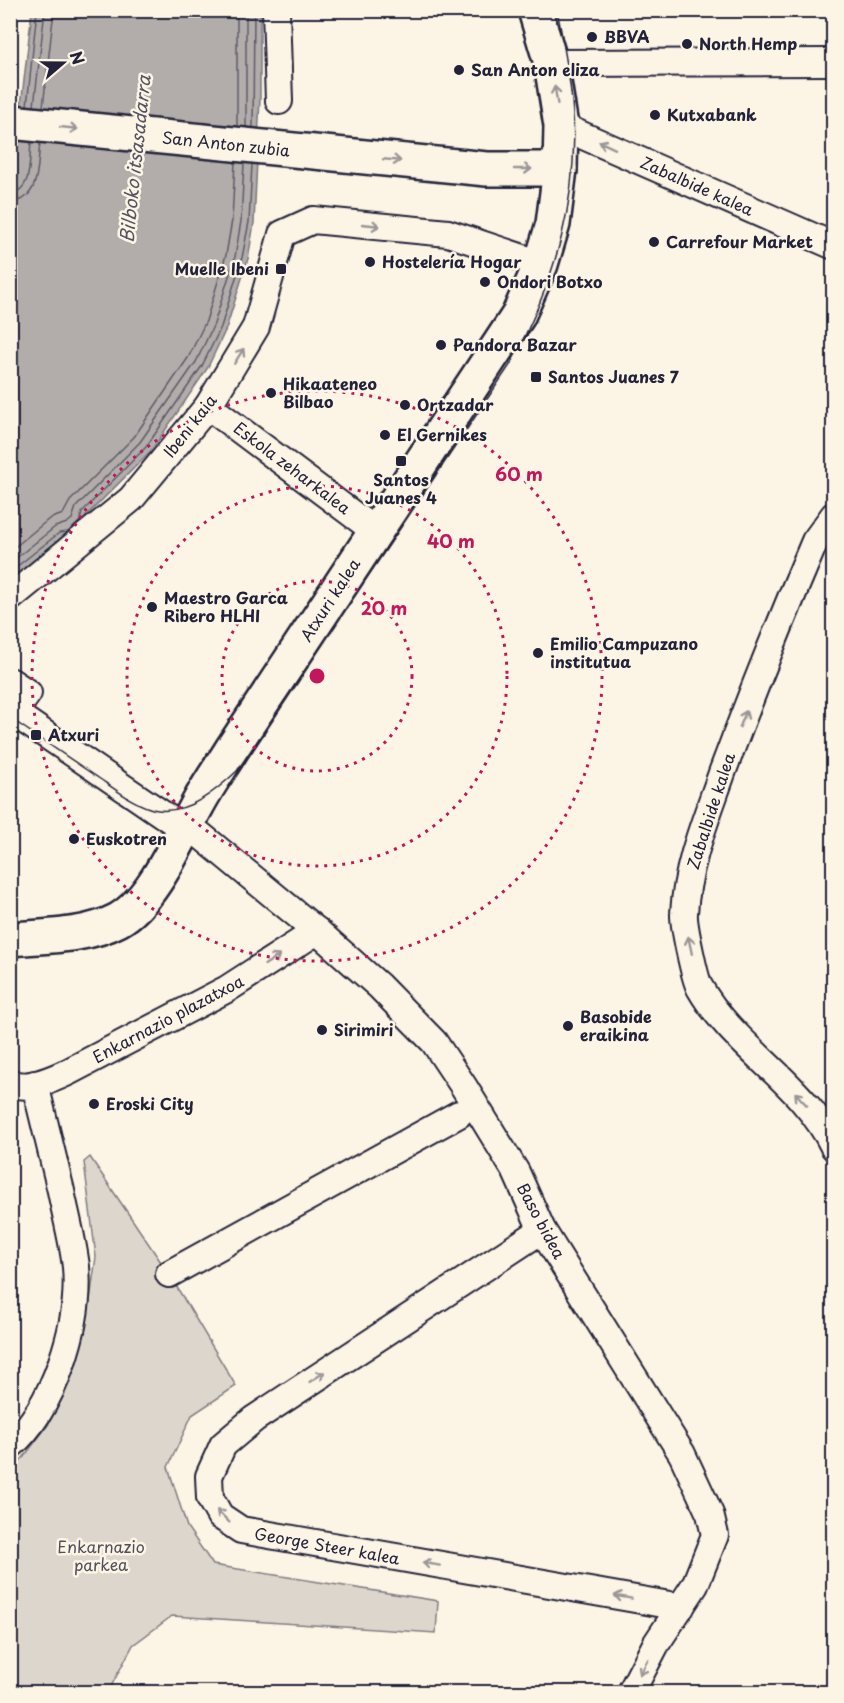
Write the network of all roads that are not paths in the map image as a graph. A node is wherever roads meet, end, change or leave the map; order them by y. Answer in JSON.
{"nodes":[{"id":1,"x":276,"y":10,"type":"edge"},
{"id":2,"x":535,"y":10,"type":"edge"},
{"id":3,"x":834,"y":62,"type":"edge"},
{"id":4,"x":551,"y":63,"type":"junction"},
{"id":5,"x":279,"y":101,"type":"dead end"},
{"id":6,"x":10,"y":122,"type":"edge"},
{"id":7,"x":561,"y":126,"type":"junction"},
{"id":8,"x":560,"y":169,"type":"junction"},
{"id":9,"x":834,"y":246,"type":"edge"},
{"id":10,"x":541,"y":264,"type":"junction"},
{"id":11,"x":208,"y":406,"type":"junction"},
{"id":12,"x":834,"y":515,"type":"edge"},
{"id":13,"x":375,"y":531,"type":"junction"},
{"id":14,"x":10,"y":598,"type":"edge"},
{"id":15,"x":10,"y":681,"type":"edge"},
{"id":16,"x":185,"y":827,"type":"junction"},
{"id":17,"x":317,"y":931,"type":"junction"},
{"id":18,"x":10,"y":939,"type":"edge"},
{"id":19,"x":23,"y":1083,"type":"edge"},
{"id":20,"x":459,"y":1114,"type":"dead end"},
{"id":21,"x":834,"y":1147,"type":"edge"},
{"id":22,"x":542,"y":1230,"type":"junction"},
{"id":23,"x":169,"y":1274,"type":"dead end"},
{"id":24,"x":10,"y":1446,"type":"edge"},
{"id":25,"x":681,"y":1606,"type":"junction"},
{"id":26,"x":631,"y":1692,"type":"edge"}],
"edges":[{"from":1,"to":5,"type":"street"},
{"from":2,"to":4,"type":"street","name":"Atxuri kalea"},
{"from":3,"to":4,"type":"street"},
{"from":7,"to":4,"type":"street","name":"Atxuri kalea","one_way":true},
{"from":6,"to":8,"type":"street","name":"San Anton zubia","one_way":true},
{"from":7,"to":8,"type":"street","name":"Atxuri kalea"},
{"from":9,"to":7,"type":"street","name":"Zabalbide kalea","one_way":true},
{"from":8,"to":10,"type":"street","name":"Atxuri kalea"},
{"from":11,"to":10,"type":"street","name":"Ibeni kaia","one_way":true},
{"from":10,"to":13,"type":"street","name":"Atxuri kalea"},
{"from":11,"to":13,"type":"street","name":"Eskola zeharkalea"},
{"from":11,"to":14,"type":"street","name":"Ibeni kaia"},
{"from":21,"to":12,"type":"street","name":"Zabalbide kalea","one_way":true},
{"from":13,"to":16,"type":"street","name":"Atxuri kalea"},
{"from":15,"to":16,"type":"street"},
{"from":16,"to":17,"type":"street","name":"Baso bidea"},
{"from":16,"to":18,"type":"street","name":"Atxuri kalea"},
{"from":19,"to":17,"type":"street","name":"Enkarnazio plazatxoa","one_way":true},
{"from":17,"to":22,"type":"street","name":"Baso bidea"},
{"from":19,"to":24,"type":"street"},
{"from":20,"to":23,"type":"street"},
{"from":22,"to":25,"type":"street","name":"Baso bidea"},
{"from":25,"to":22,"type":"street","name":"George Steer kalea","one_way":true},
{"from":25,"to":26,"type":"street","name":"Baso bidea","one_way":true}]}
